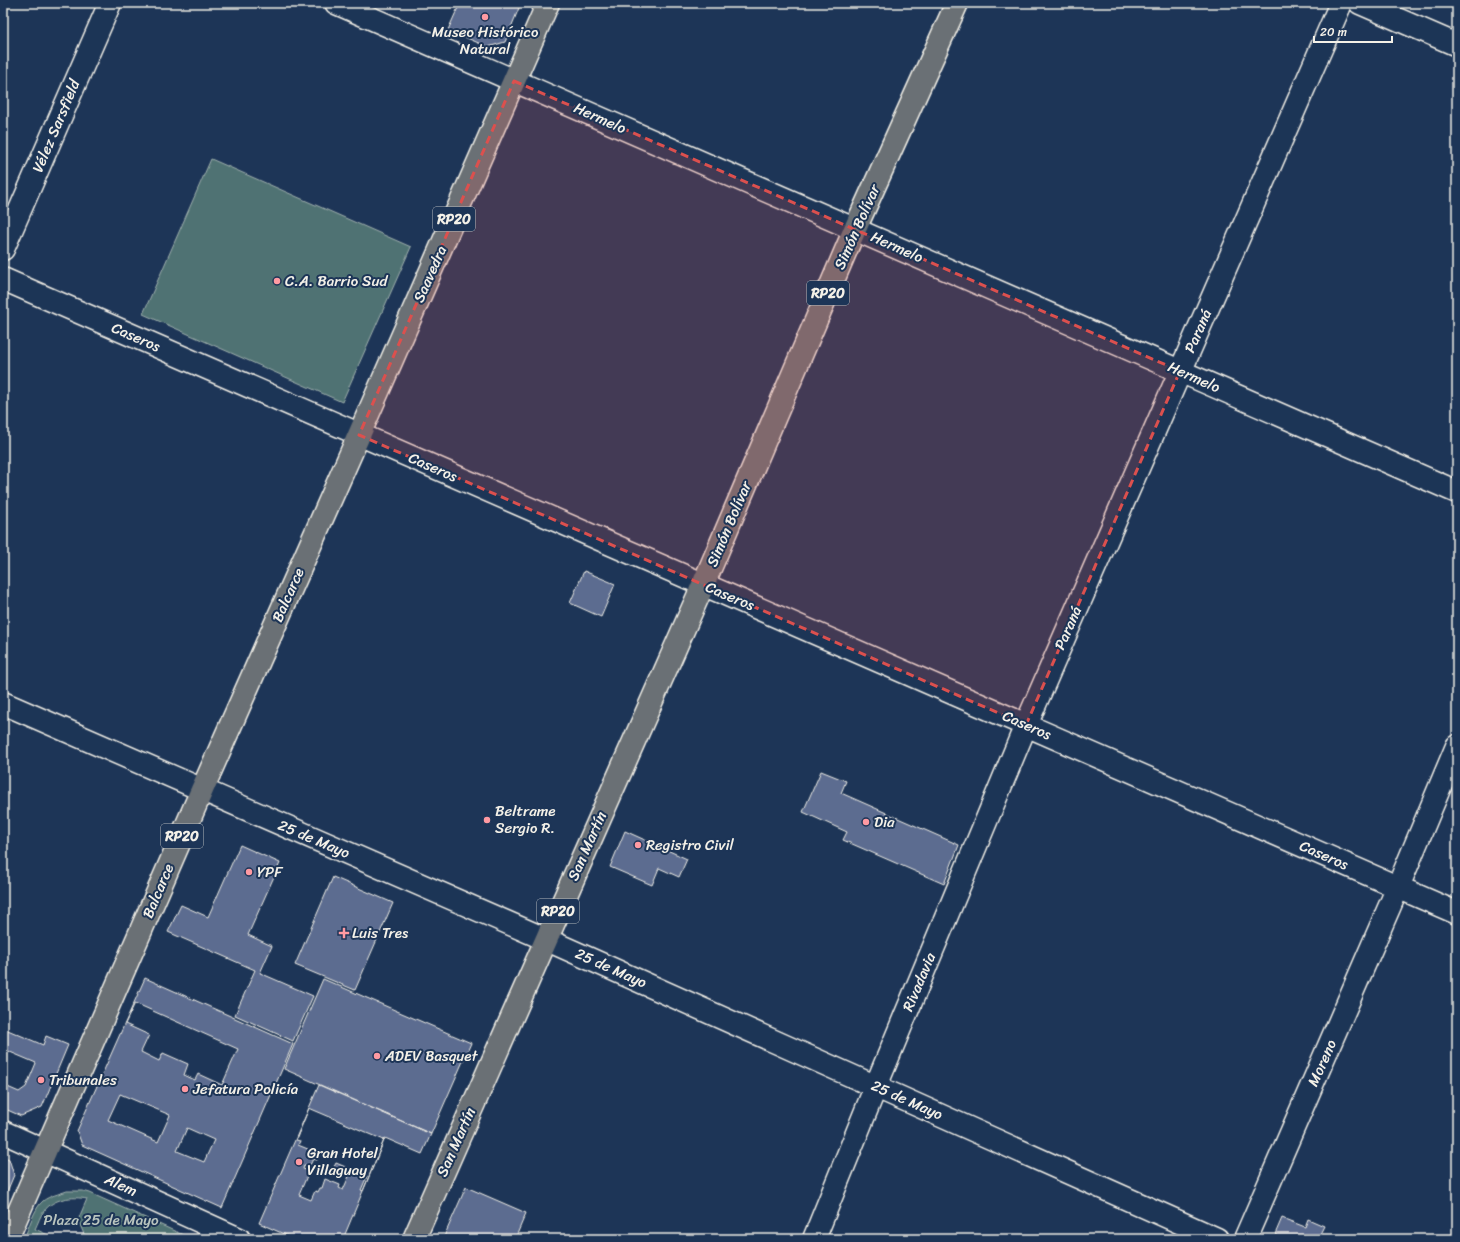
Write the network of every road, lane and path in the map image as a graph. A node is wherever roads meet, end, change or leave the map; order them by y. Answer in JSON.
{"nodes":[{"id":1,"x":110,"y":3,"type":"edge"},
{"id":2,"x":336,"y":3,"type":"edge"},
{"id":3,"x":548,"y":3,"type":"edge"},
{"id":4,"x":957,"y":3,"type":"edge"},
{"id":5,"x":1341,"y":3,"type":"edge"},
{"id":6,"x":1360,"y":3,"type":"edge"},
{"id":7,"x":1457,"y":45,"type":"edge"},
{"id":8,"x":514,"y":81,"type":"junction"},
{"id":9,"x":855,"y":229,"type":"junction"},
{"id":10,"x":3,"y":249,"type":"edge"},
{"id":11,"x":3,"y":279,"type":"edge"},
{"id":12,"x":1180,"y":371,"type":"junction"},
{"id":13,"x":359,"y":435,"type":"junction"},
{"id":14,"x":1457,"y":492,"type":"edge"},
{"id":15,"x":703,"y":584,"type":"junction"},
{"id":16,"x":3,"y":703,"type":"edge"},
{"id":17,"x":1026,"y":725,"type":"junction"},
{"id":18,"x":1457,"y":746,"type":"edge"},
{"id":19,"x":202,"y":790,"type":"junction"},
{"id":20,"x":1398,"y":887,"type":"junction"},
{"id":21,"x":1457,"y":913,"type":"edge"},
{"id":22,"x":545,"y":939,"type":"junction"},
{"id":23,"x":876,"y":1086,"type":"junction"},
{"id":24,"x":3,"y":1132,"type":"edge"},
{"id":25,"x":45,"y":1151,"type":"junction"},
{"id":26,"x":7,"y":1239,"type":"edge"},
{"id":27,"x":239,"y":1239,"type":"edge"},
{"id":28,"x":414,"y":1239,"type":"edge"},
{"id":29,"x":814,"y":1239,"type":"edge"},
{"id":30,"x":1217,"y":1239,"type":"edge"},
{"id":31,"x":1245,"y":1239,"type":"edge"}],
"edges":[{"from":1,"to":10,"type":"street","name":"Vélez Sarsfield"},
{"from":2,"to":8,"type":"street","name":"Hermelo"},
{"from":3,"to":8,"type":"main road","name":"Saavedra","number":"RP20"},
{"from":4,"to":9,"type":"main road","name":"Simón Bolívar","number":"RP20"},
{"from":5,"to":12,"type":"street","name":"Paraná"},
{"from":6,"to":7,"type":"street"},
{"from":8,"to":9,"type":"street","name":"Hermelo"},
{"from":8,"to":13,"type":"main road","name":"Saavedra","number":"RP20"},
{"from":9,"to":12,"type":"street","name":"Hermelo"},
{"from":9,"to":15,"type":"main road","name":"Simón Bolívar","number":"RP20"},
{"from":11,"to":13,"type":"street","name":"Caseros"},
{"from":12,"to":14,"type":"street","name":"Hermelo"},
{"from":12,"to":17,"type":"street","name":"Paraná"},
{"from":13,"to":15,"type":"street","name":"Caseros"},
{"from":13,"to":19,"type":"main road","name":"Balcarce","number":"RP20"},
{"from":15,"to":17,"type":"street","name":"Caseros"},
{"from":15,"to":22,"type":"main road","name":"San Martín","number":"RP20"},
{"from":16,"to":19,"type":"street","name":"25 de Mayo"},
{"from":17,"to":20,"type":"street","name":"Caseros"},
{"from":17,"to":23,"type":"street","name":"Rivadavia"},
{"from":18,"to":20,"type":"street","name":"Moreno"},
{"from":19,"to":22,"type":"street","name":"25 de Mayo"},
{"from":19,"to":25,"type":"main road","name":"Balcarce","number":"RP20"},
{"from":20,"to":21,"type":"street","name":"Caseros"},
{"from":20,"to":31,"type":"street","name":"Moreno"},
{"from":22,"to":23,"type":"street","name":"25 de Mayo"},
{"from":22,"to":28,"type":"main road","name":"San Martín","number":"RP20"},
{"from":23,"to":29,"type":"street","name":"Rivadavia"},
{"from":23,"to":30,"type":"street","name":"25 de Mayo"},
{"from":24,"to":25,"type":"street","name":"Alem"},
{"from":25,"to":26,"type":"main road","name":"Balcarce","number":"RP20"},
{"from":25,"to":27,"type":"street","name":"Alem"}]}
